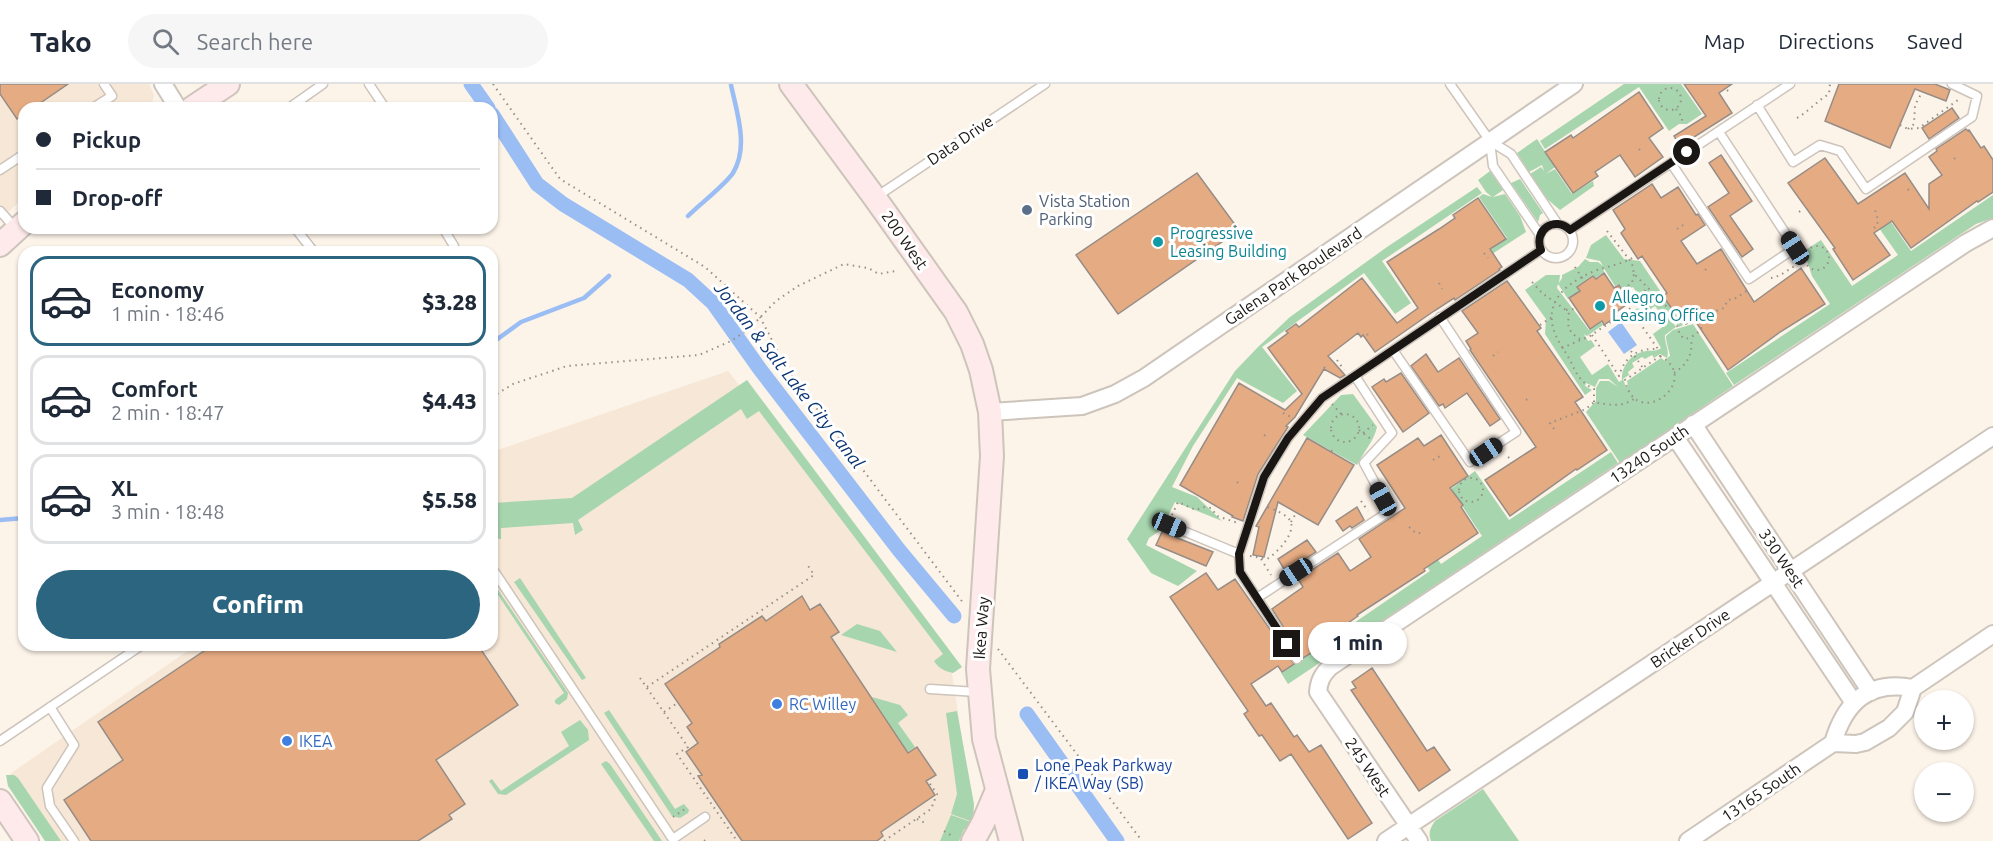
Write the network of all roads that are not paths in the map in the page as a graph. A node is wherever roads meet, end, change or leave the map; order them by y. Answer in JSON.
{"nodes":[{"id":1,"x":104,"y":84,"type":"edge"},
{"id":2,"x":163,"y":84,"type":"edge"},
{"id":3,"x":228,"y":84,"type":"edge"},
{"id":4,"x":323,"y":84,"type":"edge"},
{"id":5,"x":369,"y":84,"type":"edge"},
{"id":6,"x":791,"y":84,"type":"edge"},
{"id":7,"x":1045,"y":84,"type":"edge"},
{"id":8,"x":1450,"y":84,"type":"edge"},
{"id":9,"x":1574,"y":84,"type":"edge"},
{"id":10,"x":1790,"y":84,"type":"edge"},
{"id":11,"x":1952,"y":84,"type":"edge"},
{"id":12,"x":102,"y":102,"type":"edge"},
{"id":13,"x":174,"y":102,"type":"edge"},
{"id":14,"x":207,"y":102,"type":"edge"},
{"id":15,"x":298,"y":102,"type":"edge"},
{"id":16,"x":381,"y":102,"type":"edge"},
{"id":17,"x":1757,"y":105,"type":"junction"},
{"id":18,"x":1719,"y":132,"type":"junction"},
{"id":19,"x":1490,"y":141,"type":"junction"},
{"id":20,"x":18,"y":158,"type":"edge"},
{"id":21,"x":1671,"y":163,"type":"junction"},
{"id":22,"x":0,"y":170,"type":"edge"},
{"id":23,"x":875,"y":198,"type":"junction"},
{"id":24,"x":0,"y":211,"type":"edge"},
{"id":25,"x":1557,"y":223,"type":"junction"},
{"id":26,"x":1993,"y":228,"type":"edge"},
{"id":27,"x":1570,"y":230,"type":"junction"},
{"id":28,"x":13,"y":232,"type":"edge"},
{"id":29,"x":300,"y":234,"type":"edge"},
{"id":30,"x":1540,"y":235,"type":"junction"},
{"id":31,"x":309,"y":246,"type":"edge"},
{"id":32,"x":1541,"y":250,"type":"junction"},
{"id":33,"x":1440,"y":317,"type":"junction"},
{"id":34,"x":1393,"y":350,"type":"junction"},
{"id":35,"x":1355,"y":376,"type":"junction"},
{"id":36,"x":990,"y":412,"type":"junction"},
{"id":37,"x":1693,"y":424,"type":"junction"},
{"id":38,"x":1675,"y":436,"type":"junction"},
{"id":39,"x":1993,"y":436,"type":"edge"},
{"id":40,"x":1169,"y":525,"type":"dead end"},
{"id":41,"x":1239,"y":554,"type":"junction"},
{"id":42,"x":1791,"y":571,"type":"junction"},
{"id":43,"x":498,"y":577,"type":"edge"},
{"id":44,"x":1773,"y":583,"type":"junction"},
{"id":45,"x":1257,"y":598,"type":"junction"},
{"id":46,"x":1993,"y":634,"type":"edge"},
{"id":47,"x":133,"y":651,"type":"edge"},
{"id":48,"x":1297,"y":659,"type":"dead end"},
{"id":49,"x":1913,"y":688,"type":"junction"},
{"id":50,"x":930,"y":689,"type":"dead end"},
{"id":51,"x":980,"y":692,"type":"junction"},
{"id":52,"x":1318,"y":692,"type":"joint"},
{"id":53,"x":1871,"y":692,"type":"junction"},
{"id":54,"x":1854,"y":703,"type":"junction"},
{"id":55,"x":50,"y":707,"type":"junction"},
{"id":56,"x":0,"y":741,"type":"edge"},
{"id":57,"x":1833,"y":743,"type":"junction"},
{"id":58,"x":997,"y":790,"type":"junction"},
{"id":59,"x":0,"y":801,"type":"edge"},
{"id":60,"x":705,"y":817,"type":"dead end"},
{"id":61,"x":1408,"y":826,"type":"junction"},
{"id":62,"x":674,"y":840,"type":"edge"},
{"id":63,"x":27,"y":841,"type":"edge"},
{"id":64,"x":74,"y":841,"type":"edge"},
{"id":65,"x":973,"y":841,"type":"edge"},
{"id":66,"x":1011,"y":841,"type":"edge"},
{"id":67,"x":1386,"y":841,"type":"edge"},
{"id":68,"x":1419,"y":841,"type":"edge"},
{"id":69,"x":1689,"y":841,"type":"edge"}],
"edges":[{"from":1,"to":12,"type":"lane"},
{"from":2,"to":13,"type":"street"},
{"from":3,"to":14,"type":"main road"},
{"from":4,"to":15,"type":"lane"},
{"from":5,"to":16,"type":"lane"},
{"from":6,"to":23,"type":"main road","name":"200 West"},
{"from":7,"to":23,"type":"lane","name":"Data Drive"},
{"from":8,"to":19,"type":"lane"},
{"from":9,"to":19,"type":"street","name":"Galena Park Boulevard"},
{"from":10,"to":17,"type":"lane"},
{"from":11,"to":17,"type":"lane"},
{"from":17,"to":18,"type":"lane"},
{"from":18,"to":21,"type":"lane"},
{"from":18,"to":21,"type":"lane"},
{"from":19,"to":25,"type":"lane"},
{"from":19,"to":30,"type":"lane"},
{"from":19,"to":36,"type":"street","name":"Galena Park Boulevard"},
{"from":20,"to":22,"type":"lane"},
{"from":21,"to":27,"type":"lane"},
{"from":23,"to":36,"type":"main road","name":"200 West"},
{"from":24,"to":28,"type":"lane"},
{"from":25,"to":27,"type":"lane"},
{"from":25,"to":30,"type":"lane"},
{"from":26,"to":37,"type":"street","name":"13240 South"},
{"from":27,"to":32,"type":"lane"},
{"from":29,"to":31,"type":"lane"},
{"from":30,"to":32,"type":"lane"},
{"from":32,"to":33,"type":"lane"},
{"from":33,"to":34,"type":"lane"},
{"from":33,"to":34,"type":"lane"},
{"from":34,"to":35,"type":"lane"},
{"from":35,"to":41,"type":"lane"},
{"from":35,"to":45,"type":"lane"},
{"from":36,"to":51,"type":"main road","name":"Ikea Way"},
{"from":37,"to":38,"type":"street","name":"13240 South"},
{"from":37,"to":42,"type":"street","name":"330 West"},
{"from":38,"to":44,"type":"street","name":"330 West"},
{"from":38,"to":52,"type":"street","name":"13240 South"},
{"from":39,"to":42,"type":"street","name":"Bricker Drive"},
{"from":40,"to":41,"type":"lane"},
{"from":41,"to":45,"type":"lane"},
{"from":42,"to":44,"type":"street","name":"Bricker Drive"},
{"from":42,"to":53,"type":"street","name":"330 West"},
{"from":43,"to":62,"type":"lane"},
{"from":44,"to":54,"type":"street","name":"330 West"},
{"from":44,"to":61,"type":"street","name":"Bricker Drive"},
{"from":45,"to":48,"type":"lane"},
{"from":46,"to":49,"type":"street"},
{"from":47,"to":55,"type":"lane"},
{"from":49,"to":53,"type":"street"},
{"from":49,"to":57,"type":"street"},
{"from":50,"to":51,"type":"lane"},
{"from":51,"to":58,"type":"main road","name":"Ikea Way"},
{"from":52,"to":61,"type":"street","name":"245 West"},
{"from":53,"to":54,"type":"street"},
{"from":54,"to":57,"type":"street"},
{"from":55,"to":56,"type":"lane"},
{"from":55,"to":64,"type":"lane"},
{"from":57,"to":69,"type":"street","name":"13165 South"},
{"from":58,"to":65,"type":"main road"},
{"from":58,"to":66,"type":"main road","name":"Ikea Way"},
{"from":59,"to":63,"type":"main road"},
{"from":60,"to":62,"type":"lane"},
{"from":61,"to":67,"type":"street","name":"Bricker Drive"},
{"from":61,"to":68,"type":"street","name":"245 West"}]}
